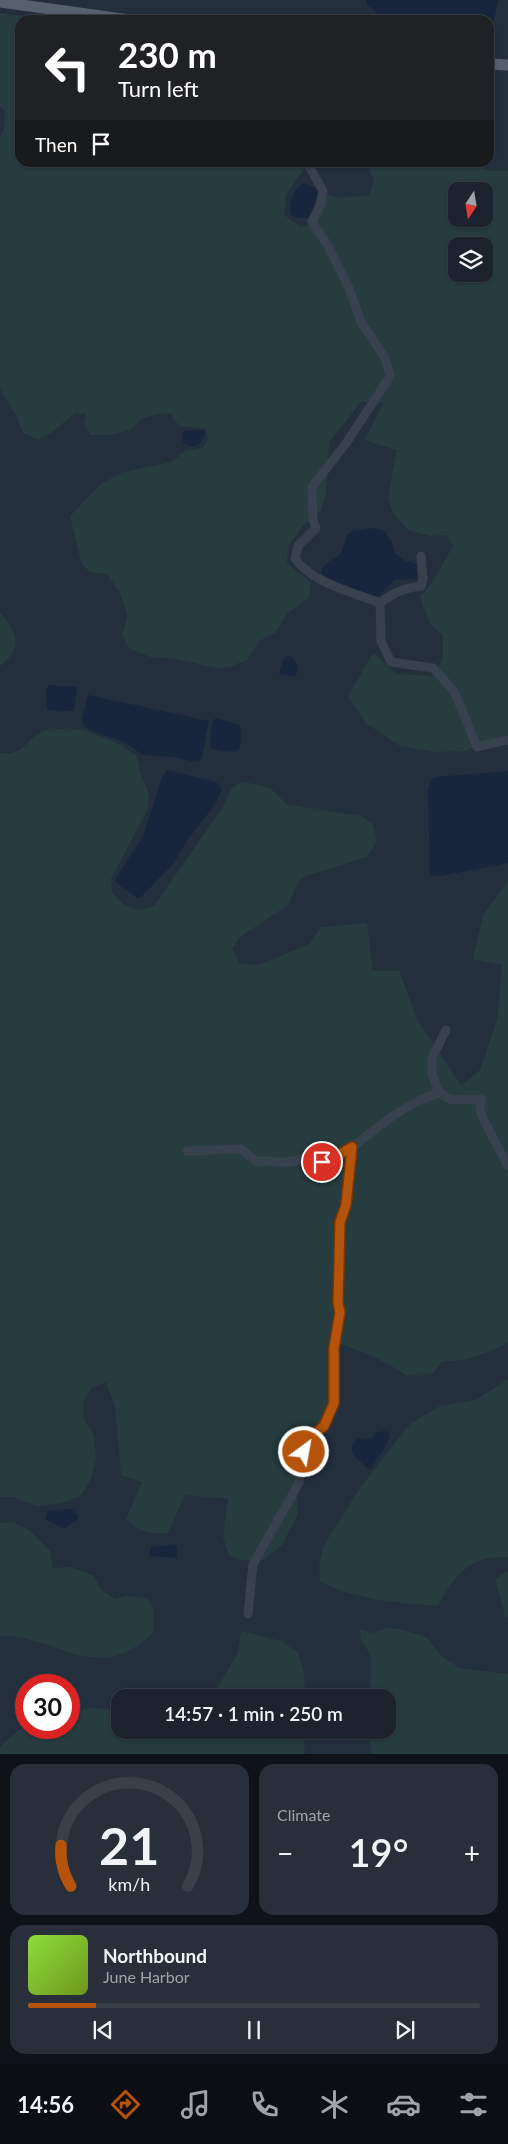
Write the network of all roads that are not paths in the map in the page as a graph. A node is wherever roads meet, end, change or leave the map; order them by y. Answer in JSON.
{"nodes":[{"id":1,"x":0,"y":2,"type":"edge"},
{"id":2,"x":94,"y":15,"type":"edge"},
{"id":3,"x":494,"y":64,"type":"edge"},
{"id":4,"x":508,"y":65,"type":"edge"},
{"id":5,"x":310,"y":167,"type":"edge"},
{"id":6,"x":421,"y":556,"type":"dead end"},
{"id":7,"x":380,"y":603,"type":"junction"},
{"id":8,"x":508,"y":740,"type":"edge"},
{"id":9,"x":446,"y":1030,"type":"dead end"},
{"id":10,"x":439,"y":1093,"type":"junction"},
{"id":11,"x":352,"y":1147,"type":"junction"},
{"id":12,"x":187,"y":1151,"type":"dead end"},
{"id":13,"x":508,"y":1166,"type":"edge"},
{"id":14,"x":248,"y":1614,"type":"dead end"}],
"edges":[{"from":1,"to":2,"type":"main road"},
{"from":3,"to":4,"type":"main road"},
{"from":5,"to":7,"type":"street"},
{"from":6,"to":7,"type":"street"},
{"from":7,"to":8,"type":"street"},
{"from":9,"to":10,"type":"street"},
{"from":10,"to":11,"type":"street"},
{"from":10,"to":13,"type":"street"},
{"from":11,"to":12,"type":"street"},
{"from":11,"to":14,"type":"street"}]}
